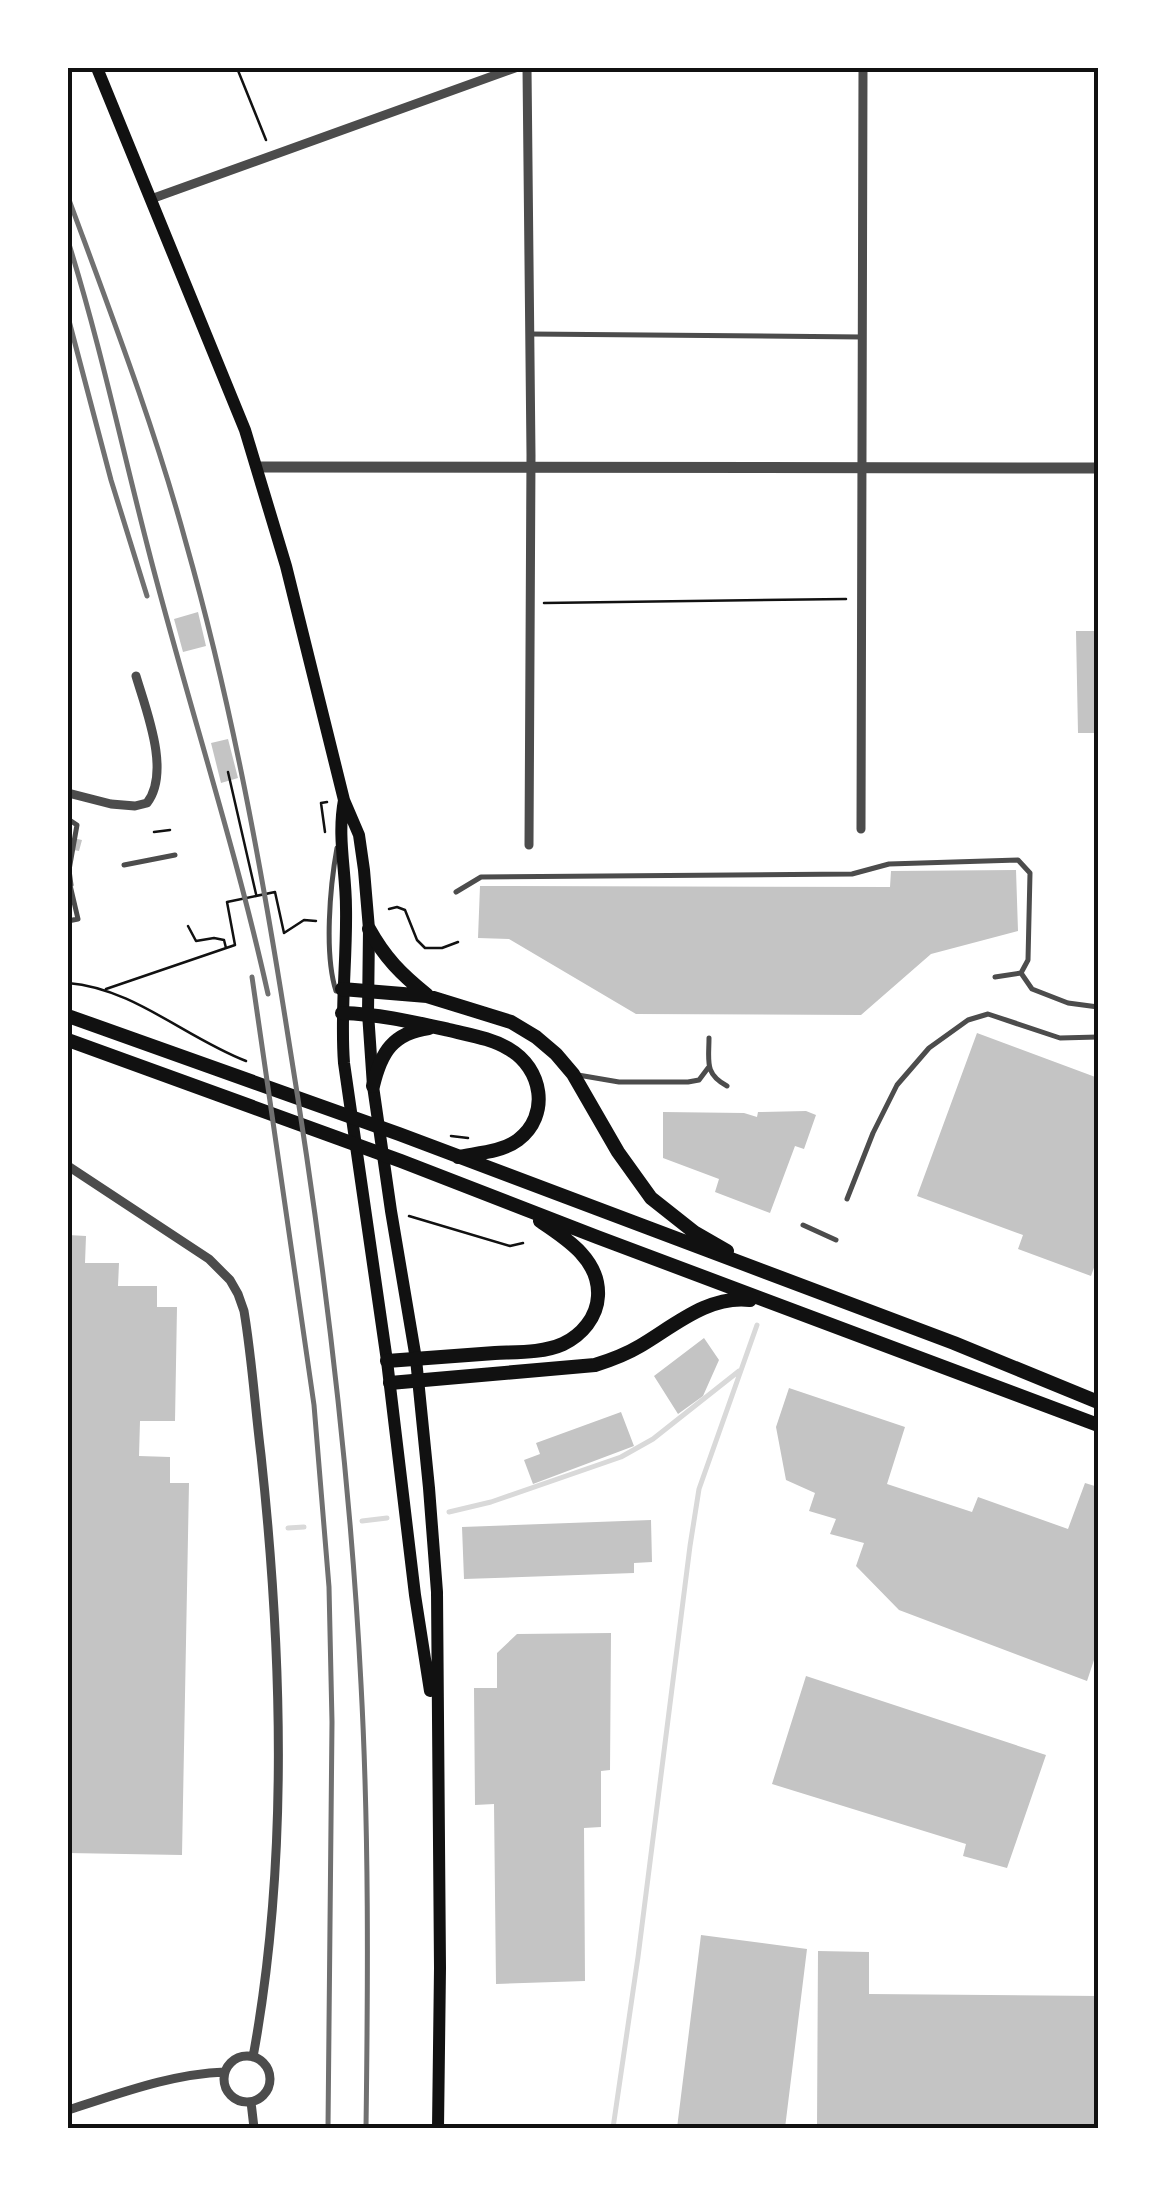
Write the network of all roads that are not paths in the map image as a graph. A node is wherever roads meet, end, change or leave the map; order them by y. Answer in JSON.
{"nodes":[{"id":1,"x":97,"y":68,"type":"edge"},
{"id":2,"x":515,"y":68,"type":"edge"},
{"id":3,"x":528,"y":68,"type":"edge"},
{"id":4,"x":864,"y":68,"type":"edge"},
{"id":5,"x":152,"y":199,"type":"junction"},
{"id":6,"x":530,"y":334,"type":"junction"},
{"id":7,"x":863,"y":337,"type":"junction"},
{"id":8,"x":257,"y":467,"type":"junction"},
{"id":9,"x":863,"y":467,"type":"junction"},
{"id":10,"x":531,"y":468,"type":"junction"},
{"id":11,"x":1098,"y":468,"type":"edge"},
{"id":12,"x":136,"y":676,"type":"dead end"},
{"id":13,"x":68,"y":792,"type":"edge"},
{"id":14,"x":344,"y":800,"type":"junction"},
{"id":15,"x":68,"y":819,"type":"edge"},
{"id":16,"x":862,"y":829,"type":"dead end"},
{"id":17,"x":333,"y":837,"type":"junction"},
{"id":18,"x":529,"y":846,"type":"dead end"},
{"id":19,"x":174,"y":855,"type":"dead end"},
{"id":20,"x":124,"y":864,"type":"dead end"},
{"id":21,"x":69,"y":885,"type":"edge"},
{"id":22,"x":456,"y":892,"type":"dead end"},
{"id":23,"x":68,"y":922,"type":"edge"},
{"id":24,"x":369,"y":928,"type":"junction"},
{"id":25,"x":1021,"y":973,"type":"junction"},
{"id":26,"x":995,"y":977,"type":"dead end"},
{"id":27,"x":342,"y":990,"type":"junction"},
{"id":28,"x":368,"y":992,"type":"junction"},
{"id":29,"x":428,"y":996,"type":"junction"},
{"id":30,"x":1098,"y":1007,"type":"edge"},
{"id":31,"x":342,"y":1013,"type":"junction"},
{"id":32,"x":368,"y":1014,"type":"junction"},
{"id":33,"x":68,"y":1016,"type":"edge"},
{"id":34,"x":435,"y":1027,"type":"junction"},
{"id":35,"x":1098,"y":1037,"type":"edge"},
{"id":36,"x":709,"y":1038,"type":"dead end"},
{"id":37,"x":68,"y":1040,"type":"edge"},
{"id":38,"x":708,"y":1068,"type":"junction"},
{"id":39,"x":573,"y":1074,"type":"junction"},
{"id":40,"x":373,"y":1086,"type":"junction"},
{"id":41,"x":728,"y":1086,"type":"dead end"},
{"id":42,"x":458,"y":1157,"type":"junction"},
{"id":43,"x":68,"y":1166,"type":"edge"},
{"id":44,"x":847,"y":1199,"type":"dead end"},
{"id":45,"x":516,"y":1205,"type":"junction"},
{"id":46,"x":802,"y":1225,"type":"dead end"},
{"id":47,"x":836,"y":1240,"type":"dead end"},
{"id":48,"x":768,"y":1274,"type":"junction"},
{"id":49,"x":771,"y":1302,"type":"junction"},
{"id":50,"x":416,"y":1358,"type":"junction"},
{"id":51,"x":387,"y":1361,"type":"junction"},
{"id":52,"x":419,"y":1380,"type":"junction"},
{"id":53,"x":390,"y":1383,"type":"junction"},
{"id":54,"x":1098,"y":1402,"type":"edge"},
{"id":55,"x":1098,"y":1424,"type":"edge"},
{"id":56,"x":437,"y":1733,"type":"junction"},
{"id":57,"x":254,"y":2057,"type":"junction"},
{"id":58,"x":225,"y":2072,"type":"junction"},
{"id":59,"x":251,"y":2102,"type":"junction"},
{"id":60,"x":68,"y":2110,"type":"edge"},
{"id":61,"x":254,"y":2128,"type":"edge"},
{"id":62,"x":438,"y":2128,"type":"edge"}],
"edges":[{"from":1,"to":5,"type":"main road"},
{"from":2,"to":5,"type":"street"},
{"from":3,"to":6,"type":"street"},
{"from":4,"to":7,"type":"street"},
{"from":5,"to":8,"type":"main road"},
{"from":6,"to":7,"type":"lane"},
{"from":6,"to":10,"type":"street"},
{"from":7,"to":9,"type":"street"},
{"from":8,"to":10,"type":"street"},
{"from":8,"to":14,"type":"main road"},
{"from":9,"to":10,"type":"street"},
{"from":9,"to":11,"type":"street"},
{"from":9,"to":16,"type":"street"},
{"from":10,"to":18,"type":"street"},
{"from":12,"to":13,"type":"street"},
{"from":14,"to":17,"type":"main road"},
{"from":14,"to":24,"type":"main road"},
{"from":15,"to":21,"type":"lane"},
{"from":17,"to":27,"type":"main road"},
{"from":17,"to":31,"type":"lane"},
{"from":19,"to":20,"type":"lane"},
{"from":21,"to":23,"type":"lane"},
{"from":22,"to":25,"type":"lane"},
{"from":24,"to":28,"type":"main road"},
{"from":24,"to":29,"type":"main road"},
{"from":25,"to":26,"type":"lane"},
{"from":25,"to":30,"type":"lane"},
{"from":27,"to":28,"type":"main road"},
{"from":27,"to":31,"type":"main road"},
{"from":28,"to":29,"type":"main road"},
{"from":28,"to":32,"type":"main road"},
{"from":29,"to":39,"type":"main road"},
{"from":31,"to":32,"type":"main road"},
{"from":31,"to":51,"type":"main road"},
{"from":32,"to":34,"type":"main road"},
{"from":32,"to":40,"type":"main road"},
{"from":33,"to":42,"type":"main road"},
{"from":34,"to":40,"type":"main road"},
{"from":34,"to":42,"type":"main road"},
{"from":35,"to":44,"type":"lane"},
{"from":36,"to":38,"type":"lane"},
{"from":37,"to":45,"type":"main road"},
{"from":38,"to":39,"type":"lane"},
{"from":38,"to":41,"type":"lane"},
{"from":39,"to":48,"type":"main road"},
{"from":40,"to":50,"type":"main road"},
{"from":42,"to":48,"type":"main road"},
{"from":43,"to":57,"type":"street"},
{"from":45,"to":49,"type":"main road"},
{"from":45,"to":50,"type":"main road"},
{"from":46,"to":47,"type":"lane"},
{"from":48,"to":54,"type":"main road"},
{"from":49,"to":52,"type":"main road"},
{"from":49,"to":55,"type":"main road"},
{"from":50,"to":51,"type":"main road"},
{"from":50,"to":52,"type":"main road"},
{"from":51,"to":53,"type":"main road"},
{"from":52,"to":53,"type":"main road"},
{"from":52,"to":56,"type":"main road"},
{"from":53,"to":56,"type":"main road"},
{"from":56,"to":62,"type":"main road"},
{"from":57,"to":58,"type":"street"},
{"from":57,"to":59,"type":"street"},
{"from":58,"to":59,"type":"street"},
{"from":58,"to":60,"type":"street"},
{"from":59,"to":61,"type":"street"}]}
